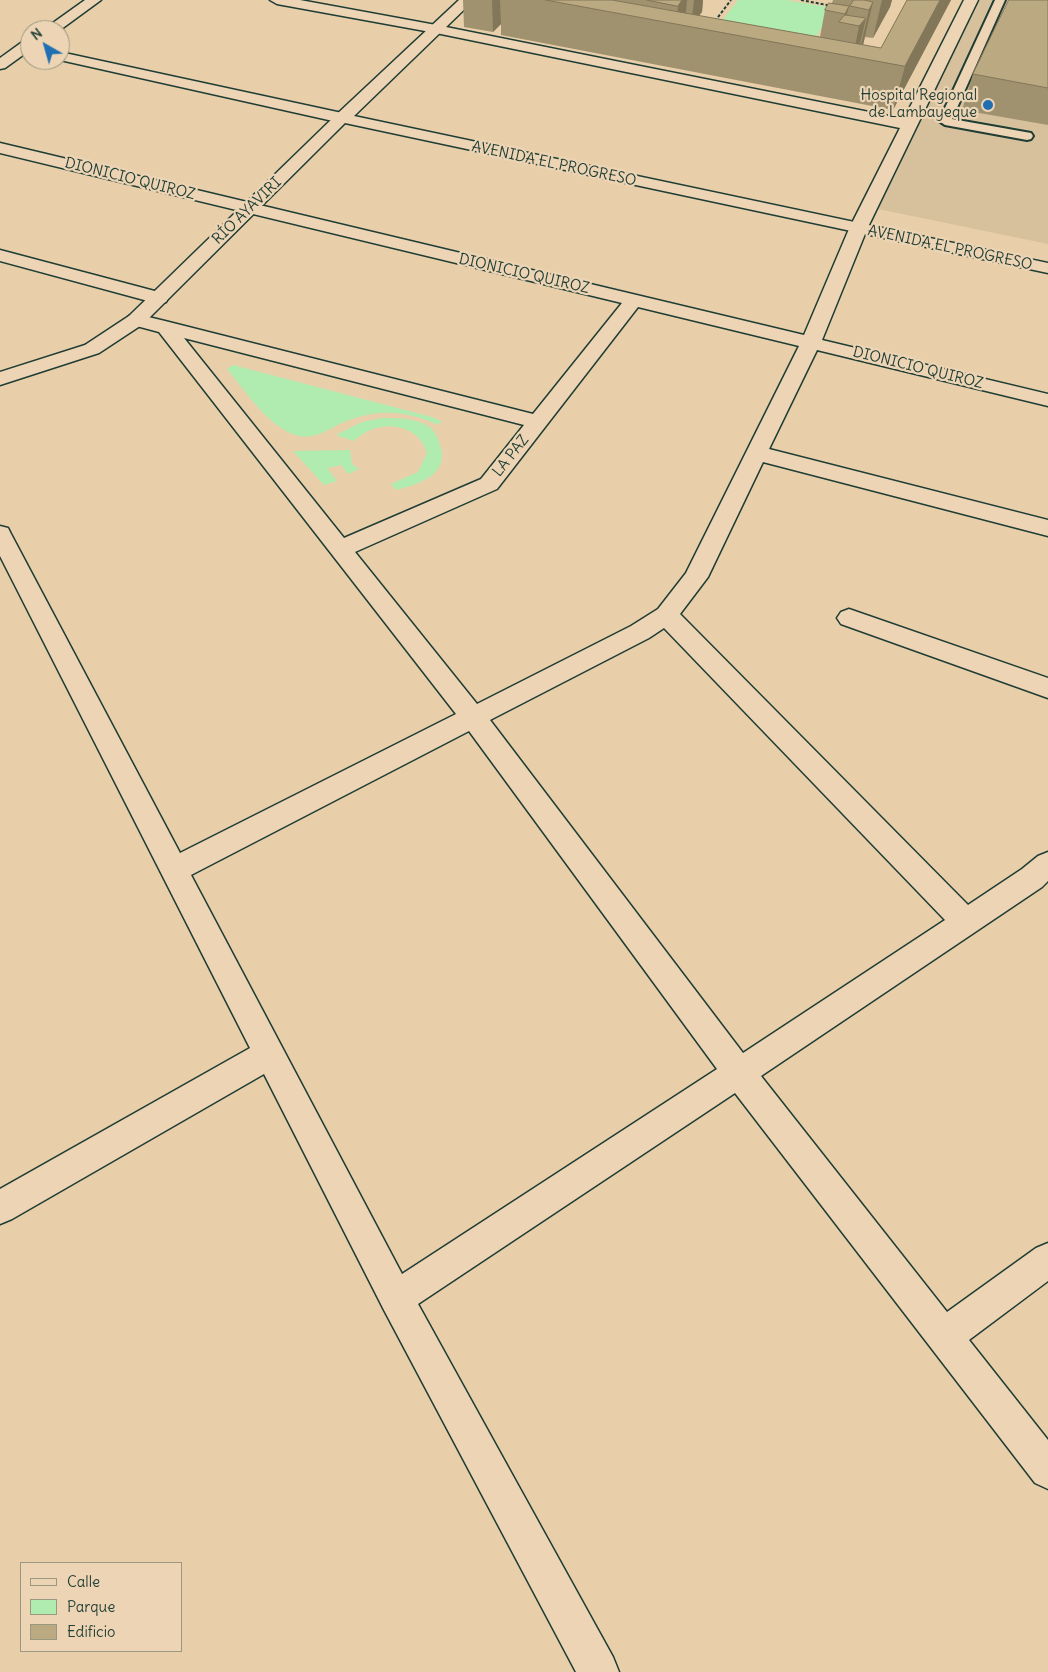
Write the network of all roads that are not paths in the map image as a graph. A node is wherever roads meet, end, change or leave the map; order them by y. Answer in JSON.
{"nodes":[{"id":1,"x":94,"y":0,"type":"edge"},
{"id":2,"x":277,"y":0,"type":"edge"},
{"id":3,"x":467,"y":0,"type":"edge"},
{"id":4,"x":971,"y":0,"type":"edge"},
{"id":5,"x":1000,"y":0,"type":"edge"},
{"id":6,"x":65,"y":20,"type":"edge"},
{"id":7,"x":436,"y":29,"type":"junction"},
{"id":8,"x":0,"y":45,"type":"edge"},
{"id":9,"x":20,"y":46,"type":"edge"},
{"id":10,"x":20,"y":52,"type":"edge"},
{"id":11,"x":70,"y":58,"type":"edge"},
{"id":12,"x":0,"y":65,"type":"edge"},
{"id":13,"x":342,"y":118,"type":"junction"},
{"id":14,"x":909,"y":124,"type":"junction"},
{"id":15,"x":1027,"y":136,"type":"dead end"},
{"id":16,"x":0,"y":148,"type":"edge"},
{"id":17,"x":250,"y":208,"type":"junction"},
{"id":18,"x":858,"y":229,"type":"junction"},
{"id":19,"x":0,"y":255,"type":"edge"},
{"id":20,"x":1048,"y":268,"type":"edge"},
{"id":21,"x":159,"y":298,"type":"junction"},
{"id":22,"x":634,"y":300,"type":"junction"},
{"id":23,"x":136,"y":320,"type":"junction"},
{"id":24,"x":165,"y":327,"type":"junction"},
{"id":25,"x":811,"y":342,"type":"junction"},
{"id":26,"x":0,"y":379,"type":"edge"},
{"id":27,"x":1048,"y":400,"type":"edge"},
{"id":28,"x":538,"y":422,"type":"junction"},
{"id":29,"x":756,"y":453,"type":"junction"},
{"id":30,"x":1048,"y":528,"type":"edge"},
{"id":31,"x":0,"y":534,"type":"edge"},
{"id":32,"x":340,"y":549,"type":"junction"},
{"id":33,"x":666,"y":615,"type":"junction"},
{"id":34,"x":849,"y":618,"type":"dead end"},
{"id":35,"x":1048,"y":688,"type":"edge"},
{"id":36,"x":473,"y":717,"type":"junction"},
{"id":37,"x":174,"y":870,"type":"junction"},
{"id":38,"x":1043,"y":875,"type":"edge"},
{"id":39,"x":965,"y":922,"type":"junction"},
{"id":40,"x":270,"y":1054,"type":"junction"},
{"id":41,"x":739,"y":1073,"type":"junction"},
{"id":42,"x":0,"y":1207,"type":"edge"},
{"id":43,"x":1048,"y":1260,"type":"edge"},
{"id":44,"x":396,"y":1298,"type":"junction"},
{"id":45,"x":945,"y":1336,"type":"junction"},
{"id":46,"x":1048,"y":1470,"type":"edge"},
{"id":47,"x":598,"y":1672,"type":"edge"}],
"edges":[{"from":1,"to":6,"type":"street"},
{"from":2,"to":7,"type":"street"},
{"from":3,"to":7,"type":"street","name":"RÍO AYAVIRI"},
{"from":4,"to":14,"type":"street"},
{"from":5,"to":15,"type":"lane"},
{"from":7,"to":13,"type":"street","name":"RÍO AYAVIRI"},
{"from":7,"to":14,"type":"street"},
{"from":8,"to":9,"type":"street"},
{"from":10,"to":12,"type":"street"},
{"from":11,"to":13,"type":"street","name":"AVENIDA EL PROGRESO"},
{"from":13,"to":17,"type":"street","name":"RÍO AYAVIRI"},
{"from":13,"to":18,"type":"street","name":"AVENIDA EL PROGRESO"},
{"from":14,"to":18,"type":"street"},
{"from":16,"to":17,"type":"street","name":"DIONICIO QUIROZ"},
{"from":17,"to":21,"type":"street","name":"RÍO AYAVIRI"},
{"from":17,"to":22,"type":"street","name":"DIONICIO QUIROZ"},
{"from":18,"to":20,"type":"street","name":"AVENIDA EL PROGRESO"},
{"from":18,"to":25,"type":"street"},
{"from":19,"to":21,"type":"street"},
{"from":21,"to":23,"type":"street","name":"RÍO AYAVIRI"},
{"from":22,"to":25,"type":"street","name":"DIONICIO QUIROZ"},
{"from":22,"to":28,"type":"street","name":"LA PAZ"},
{"from":23,"to":24,"type":"street"},
{"from":23,"to":26,"type":"street","name":"RÍO AYAVIRI"},
{"from":24,"to":28,"type":"street"},
{"from":24,"to":32,"type":"street"},
{"from":25,"to":27,"type":"street","name":"DIONICIO QUIROZ"},
{"from":25,"to":29,"type":"street"},
{"from":28,"to":32,"type":"street","name":"LA PAZ"},
{"from":29,"to":30,"type":"street"},
{"from":29,"to":33,"type":"street"},
{"from":31,"to":37,"type":"street"},
{"from":32,"to":36,"type":"street"},
{"from":33,"to":36,"type":"street"},
{"from":33,"to":39,"type":"street"},
{"from":34,"to":35,"type":"street"},
{"from":36,"to":37,"type":"street"},
{"from":36,"to":41,"type":"street"},
{"from":37,"to":40,"type":"street"},
{"from":38,"to":39,"type":"street"},
{"from":39,"to":41,"type":"street"},
{"from":40,"to":42,"type":"street"},
{"from":40,"to":44,"type":"street"},
{"from":41,"to":44,"type":"street"},
{"from":41,"to":45,"type":"street"},
{"from":43,"to":45,"type":"street"},
{"from":44,"to":47,"type":"street"},
{"from":45,"to":46,"type":"street"}]}
